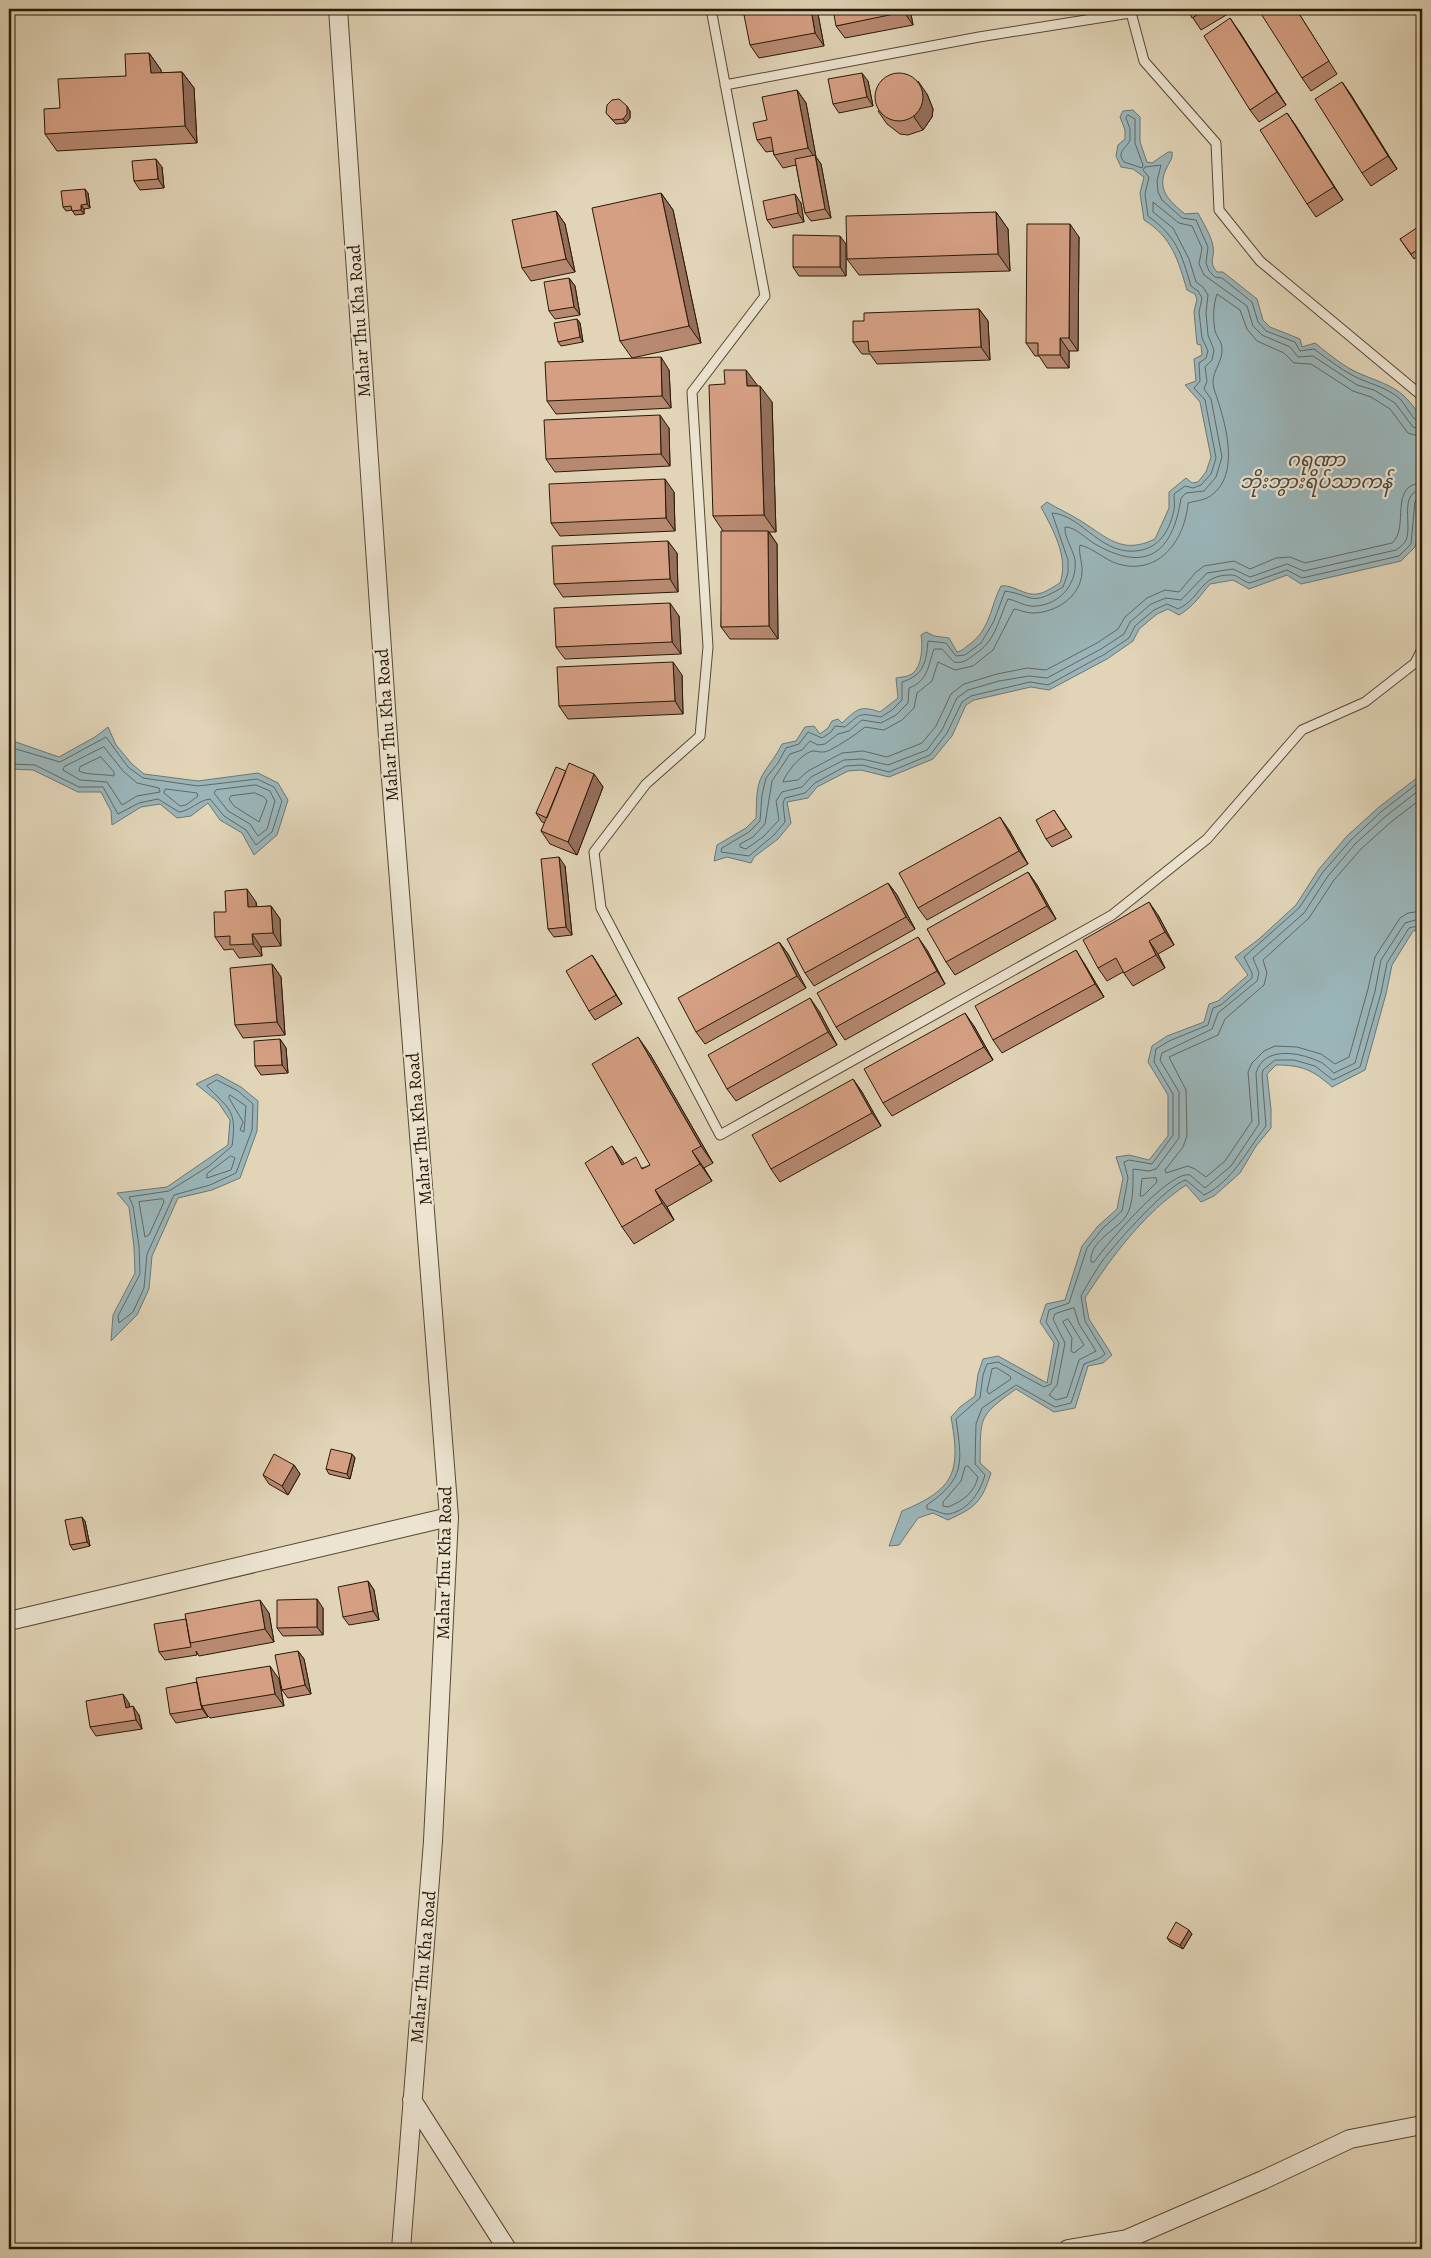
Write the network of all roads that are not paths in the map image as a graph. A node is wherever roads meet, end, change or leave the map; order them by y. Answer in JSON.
{"nodes":[{"id":1,"x":338,"y":9,"type":"edge"},
{"id":2,"x":711,"y":9,"type":"edge"},
{"id":3,"x":1130,"y":11,"type":"edge"},
{"id":4,"x":725,"y":85,"type":"junction"},
{"id":5,"x":1422,"y":396,"type":"edge"},
{"id":6,"x":1422,"y":649,"type":"edge"},
{"id":7,"x":1419,"y":666,"type":"edge"},
{"id":8,"x":449,"y":1516,"type":"junction"},
{"id":9,"x":9,"y":1621,"type":"edge"},
{"id":10,"x":412,"y":2100,"type":"junction"},
{"id":11,"x":1422,"y":2125,"type":"edge"},
{"id":12,"x":401,"y":2249,"type":"edge"},
{"id":13,"x":507,"y":2249,"type":"edge"},
{"id":14,"x":1068,"y":2249,"type":"edge"}],
"edges":[{"from":1,"to":8,"type":"street","name":"Mahar Thu Kha Road"},
{"from":2,"to":4,"type":"lane"},
{"from":3,"to":4,"type":"lane"},
{"from":3,"to":5,"type":"lane"},
{"from":4,"to":7,"type":"lane"},
{"from":6,"to":7,"type":"lane"},
{"from":8,"to":9,"type":"street"},
{"from":8,"to":10,"type":"street","name":"Mahar Thu Kha Road"},
{"from":10,"to":12,"type":"street","name":"Mahar Thu Kha Road"},
{"from":10,"to":13,"type":"street"},
{"from":11,"to":14,"type":"street"}]}
